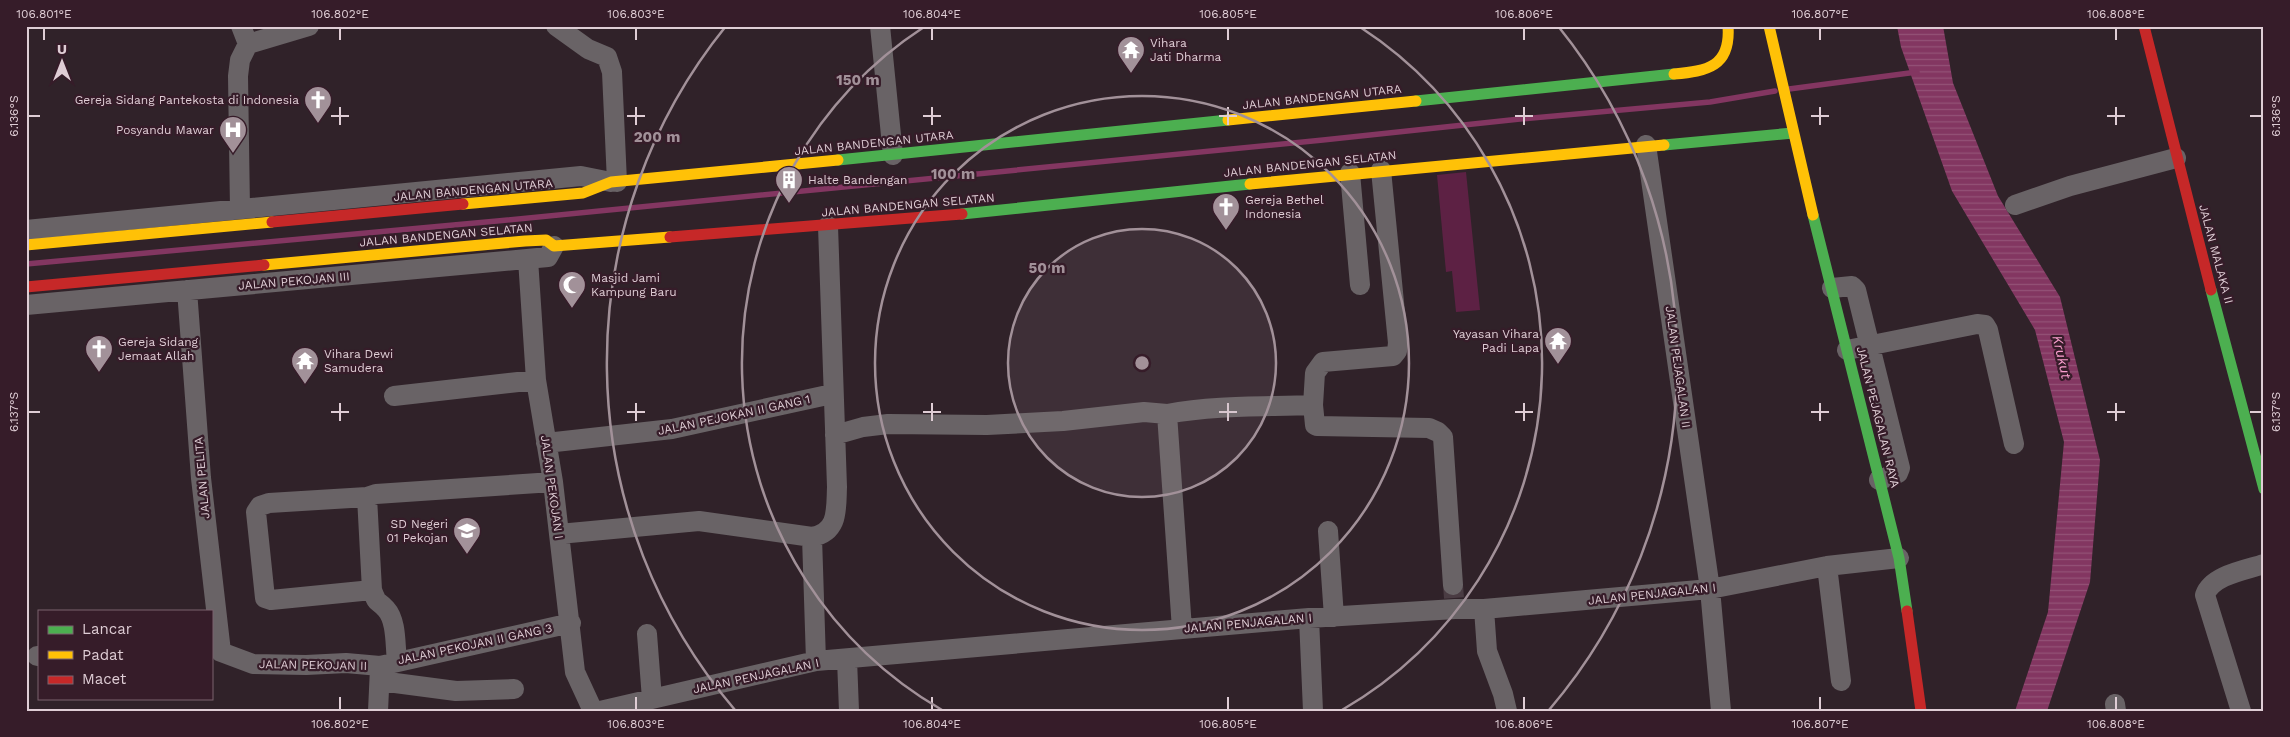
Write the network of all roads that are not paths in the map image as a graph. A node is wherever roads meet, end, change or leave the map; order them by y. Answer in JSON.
{"nodes":[{"id":1,"x":309,"y":26,"type":"edge"},
{"id":2,"x":556,"y":26,"type":"edge"},
{"id":3,"x":586,"y":26,"type":"edge"},
{"id":4,"x":880,"y":26,"type":"edge"},
{"id":5,"x":1728,"y":26,"type":"edge"},
{"id":6,"x":2144,"y":26,"type":"edge"},
{"id":7,"x":1771,"y":29,"type":"edge"},
{"id":8,"x":244,"y":35,"type":"edge"},
{"id":9,"x":588,"y":50,"type":"junction"},
{"id":10,"x":1793,"y":133,"type":"junction"},
{"id":11,"x":1646,"y":145,"type":"junction"},
{"id":12,"x":893,"y":155,"type":"junction"},
{"id":13,"x":2176,"y":158,"type":"junction"},
{"id":14,"x":1381,"y":170,"type":"junction"},
{"id":15,"x":1350,"y":173,"type":"junction"},
{"id":16,"x":614,"y":182,"type":"junction"},
{"id":17,"x":2015,"y":205,"type":"dead end"},
{"id":18,"x":240,"y":210,"type":"junction"},
{"id":19,"x":828,"y":226,"type":"junction"},
{"id":20,"x":26,"y":230,"type":"edge"},
{"id":21,"x":26,"y":245,"type":"edge"},
{"id":22,"x":554,"y":246,"type":"joint"},
{"id":23,"x":527,"y":250,"type":"junction"},
{"id":24,"x":1360,"y":285,"type":"dead end"},
{"id":25,"x":26,"y":287,"type":"edge"},
{"id":26,"x":1832,"y":288,"type":"junction"},
{"id":27,"x":187,"y":290,"type":"junction"},
{"id":28,"x":26,"y":305,"type":"edge"},
{"id":29,"x":1870,"y":346,"type":"junction"},
{"id":30,"x":1847,"y":350,"type":"junction"},
{"id":31,"x":536,"y":380,"type":"junction"},
{"id":32,"x":832,"y":394,"type":"junction"},
{"id":33,"x":394,"y":396,"type":"dead end"},
{"id":34,"x":1313,"y":405,"type":"junction"},
{"id":35,"x":1167,"y":414,"type":"junction"},
{"id":36,"x":835,"y":434,"type":"junction"},
{"id":37,"x":546,"y":443,"type":"junction"},
{"id":38,"x":2014,"y":444,"type":"dead end"},
{"id":39,"x":1879,"y":480,"type":"junction"},
{"id":40,"x":553,"y":482,"type":"junction"},
{"id":41,"x":2264,"y":489,"type":"edge"},
{"id":42,"x":367,"y":497,"type":"junction"},
{"id":43,"x":1328,"y":531,"type":"dead end"},
{"id":44,"x":559,"y":534,"type":"junction"},
{"id":45,"x":812,"y":537,"type":"junction"},
{"id":46,"x":1899,"y":558,"type":"junction"},
{"id":47,"x":2264,"y":564,"type":"edge"},
{"id":48,"x":1827,"y":566,"type":"junction"},
{"id":49,"x":1710,"y":589,"type":"junction"},
{"id":50,"x":372,"y":590,"type":"junction"},
{"id":51,"x":1454,"y":597,"type":"junction"},
{"id":52,"x":1484,"y":609,"type":"junction"},
{"id":53,"x":1334,"y":617,"type":"junction"},
{"id":54,"x":1309,"y":618,"type":"junction"},
{"id":55,"x":571,"y":623,"type":"junction"},
{"id":56,"x":1182,"y":629,"type":"junction"},
{"id":57,"x":646,"y":634,"type":"dead end"},
{"id":58,"x":221,"y":655,"type":"edge"},
{"id":59,"x":847,"y":659,"type":"junction"},
{"id":60,"x":816,"y":661,"type":"junction"},
{"id":61,"x":386,"y":669,"type":"junction"},
{"id":62,"x":1841,"y":681,"type":"dead end"},
{"id":63,"x":514,"y":690,"type":"dead end"},
{"id":64,"x":652,"y":699,"type":"junction"},
{"id":65,"x":378,"y":711,"type":"edge"},
{"id":66,"x":593,"y":711,"type":"edge"},
{"id":67,"x":600,"y":711,"type":"edge"},
{"id":68,"x":849,"y":711,"type":"edge"},
{"id":69,"x":1314,"y":711,"type":"edge"},
{"id":70,"x":1507,"y":711,"type":"edge"},
{"id":71,"x":1722,"y":711,"type":"edge"},
{"id":72,"x":1920,"y":711,"type":"edge"},
{"id":73,"x":2241,"y":711,"type":"edge"}],
"edges":[{"from":1,"to":8,"type":"street"},
{"from":2,"to":9,"type":"street"},
{"from":3,"to":9,"type":"street"},
{"from":4,"to":12,"type":"street"},
{"from":5,"to":12,"type":"main road","name":"JALAN BANDENGAN UTARA"},
{"from":6,"to":13,"type":"main road","name":"JALAN MALAKA II"},
{"from":7,"to":10,"type":"main road","name":"JALAN PEJAGALAN RAYA"},
{"from":8,"to":18,"type":"street"},
{"from":9,"to":16,"type":"street"},
{"from":10,"to":11,"type":"main road","name":"JALAN BANDENGAN SELATAN"},
{"from":10,"to":26,"type":"main road","name":"JALAN PEJAGALAN RAYA"},
{"from":11,"to":14,"type":"main road","name":"JALAN BANDENGAN SELATAN"},
{"from":11,"to":49,"type":"street","name":"JALAN PEJAGALAN II"},
{"from":12,"to":16,"type":"main road","name":"JALAN BANDENGAN UTARA"},
{"from":13,"to":17,"type":"street"},
{"from":13,"to":41,"type":"main road","name":"JALAN MALAKA II"},
{"from":14,"to":15,"type":"main road","name":"JALAN BANDENGAN SELATAN"},
{"from":14,"to":34,"type":"street"},
{"from":15,"to":19,"type":"main road","name":"JALAN BANDENGAN SELATAN"},
{"from":15,"to":24,"type":"street"},
{"from":16,"to":18,"type":"street"},
{"from":16,"to":21,"type":"main road","name":"JALAN BANDENGAN UTARA"},
{"from":18,"to":20,"type":"street"},
{"from":19,"to":22,"type":"main road","name":"JALAN BANDENGAN SELATAN"},
{"from":19,"to":32,"type":"street"},
{"from":22,"to":23,"type":"street","name":"JALAN PEKOJAN III"},
{"from":23,"to":25,"type":"main road","name":"JALAN BANDENGAN SELATAN"},
{"from":23,"to":27,"type":"street","name":"JALAN PEKOJAN III"},
{"from":23,"to":31,"type":"street","name":"JALAN PEKOJAN I"},
{"from":26,"to":29,"type":"street"},
{"from":26,"to":30,"type":"main road","name":"JALAN PEJAGALAN RAYA"},
{"from":27,"to":28,"type":"street","name":"JALAN PEKOJAN III"},
{"from":27,"to":58,"type":"street","name":"JALAN PELITA"},
{"from":29,"to":30,"type":"street"},
{"from":29,"to":38,"type":"street"},
{"from":29,"to":39,"type":"street"},
{"from":30,"to":39,"type":"main road","name":"JALAN PEJAGALAN RAYA"},
{"from":31,"to":33,"type":"street"},
{"from":31,"to":37,"type":"street","name":"JALAN PEKOJAN I"},
{"from":32,"to":36,"type":"street"},
{"from":32,"to":37,"type":"street","name":"JALAN PEJOKAN II GANG 1"},
{"from":34,"to":35,"type":"street"},
{"from":34,"to":51,"type":"street"},
{"from":35,"to":36,"type":"street"},
{"from":35,"to":56,"type":"street"},
{"from":36,"to":45,"type":"street"},
{"from":37,"to":40,"type":"street","name":"JALAN PEKOJAN I"},
{"from":39,"to":46,"type":"main road","name":"JALAN PEJAGALAN RAYA"},
{"from":40,"to":42,"type":"street"},
{"from":40,"to":44,"type":"street","name":"JALAN PEKOJAN I"},
{"from":42,"to":50,"type":"street"},
{"from":42,"to":50,"type":"street"},
{"from":43,"to":53,"type":"street"},
{"from":44,"to":45,"type":"street"},
{"from":44,"to":55,"type":"street","name":"JALAN PEKOJAN I"},
{"from":45,"to":60,"type":"street"},
{"from":46,"to":48,"type":"street","name":"JALAN PENJAGALAN I"},
{"from":46,"to":72,"type":"main road","name":"JALAN PEJAGALAN RAYA"},
{"from":47,"to":73,"type":"street"},
{"from":48,"to":49,"type":"street","name":"JALAN PENJAGALAN I"},
{"from":48,"to":62,"type":"street"},
{"from":49,"to":52,"type":"street","name":"JALAN PENJAGALAN I"},
{"from":49,"to":71,"type":"street","name":"JALAN PEJAGALAN II"},
{"from":50,"to":61,"type":"street"},
{"from":51,"to":52,"type":"street","name":"JALAN PENJAGALAN I"},
{"from":51,"to":53,"type":"street","name":"JALAN PENJAGALAN I"},
{"from":52,"to":70,"type":"street"},
{"from":53,"to":54,"type":"street","name":"JALAN PENJAGALAN I"},
{"from":54,"to":56,"type":"street","name":"JALAN PENJAGALAN I"},
{"from":54,"to":69,"type":"street"},
{"from":55,"to":61,"type":"street","name":"JALAN PEKOJAN II GANG 3"},
{"from":55,"to":66,"type":"street","name":"JALAN PEKOJAN I"},
{"from":56,"to":59,"type":"street","name":"JALAN PENJAGALAN I"},
{"from":57,"to":64,"type":"street"},
{"from":58,"to":61,"type":"street","name":"JALAN PEKOJAN II"},
{"from":59,"to":60,"type":"street","name":"JALAN PENJAGALAN I"},
{"from":59,"to":68,"type":"street"},
{"from":60,"to":64,"type":"street","name":"JALAN PENJAGALAN I"},
{"from":61,"to":63,"type":"street"},
{"from":61,"to":65,"type":"street","name":"JALAN PEKOJAN II"},
{"from":64,"to":67,"type":"street","name":"JALAN PENJAGALAN I"}]}
